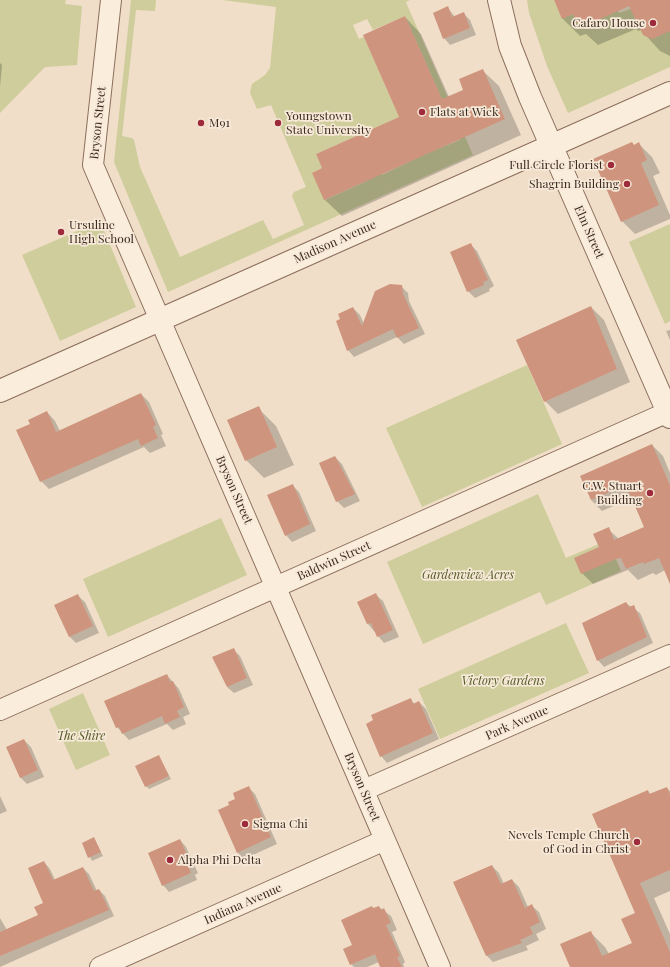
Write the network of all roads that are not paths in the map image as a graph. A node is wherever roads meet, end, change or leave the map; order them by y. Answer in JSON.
{"nodes":[{"id":1,"x":111,"y":0,"type":"edge"},
{"id":2,"x":499,"y":0,"type":"edge"},
{"id":3,"x":670,"y":93,"type":"edge"},
{"id":4,"x":551,"y":146,"type":"junction"},
{"id":5,"x":160,"y":320,"type":"junction"},
{"id":6,"x":0,"y":392,"type":"edge"},
{"id":7,"x":669,"y":414,"type":"edge"},
{"id":8,"x":276,"y":587,"type":"junction"},
{"id":9,"x":670,"y":655,"type":"edge"},
{"id":10,"x":0,"y":710,"type":"edge"},
{"id":11,"x":364,"y":790,"type":"junction"},
{"id":12,"x":385,"y":840,"type":"junction"},
{"id":13,"x":100,"y":967,"type":"edge"},
{"id":14,"x":440,"y":967,"type":"edge"}],
"edges":[{"from":1,"to":5,"type":"street","name":"Bryson Street"},
{"from":2,"to":4,"type":"street","name":"Elm Street"},
{"from":3,"to":4,"type":"street","name":"Madison Avenue"},
{"from":4,"to":5,"type":"street","name":"Madison Avenue"},
{"from":4,"to":7,"type":"street","name":"Elm Street"},
{"from":5,"to":6,"type":"street","name":"Madison Avenue"},
{"from":5,"to":8,"type":"street","name":"Bryson Street"},
{"from":7,"to":8,"type":"street","name":"Baldwin Street"},
{"from":8,"to":10,"type":"street","name":"Baldwin Street"},
{"from":8,"to":11,"type":"street","name":"Bryson Street"},
{"from":9,"to":11,"type":"street","name":"Park Avenue"},
{"from":11,"to":12,"type":"street","name":"Bryson Street"},
{"from":12,"to":13,"type":"street","name":"Indiana Avenue"},
{"from":12,"to":14,"type":"street","name":"Bryson Street"}]}
